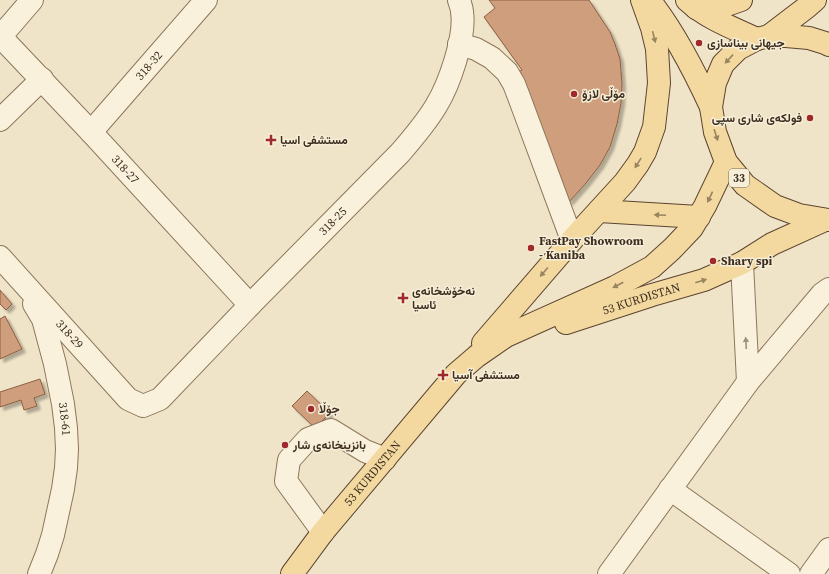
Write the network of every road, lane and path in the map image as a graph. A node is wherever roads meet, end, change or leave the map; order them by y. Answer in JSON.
{"nodes":[{"id":1,"x":32,"y":0,"type":"edge"},
{"id":2,"x":206,"y":0,"type":"edge"},
{"id":3,"x":459,"y":0,"type":"edge"},
{"id":4,"x":642,"y":0,"type":"edge"},
{"id":5,"x":649,"y":0,"type":"edge"},
{"id":6,"x":740,"y":0,"type":"edge"},
{"id":7,"x":815,"y":0,"type":"edge"},
{"id":8,"x":692,"y":4,"type":"edge"},
{"id":9,"x":0,"y":36,"type":"edge"},
{"id":10,"x":763,"y":37,"type":"junction"},
{"id":11,"x":460,"y":44,"type":"junction"},
{"id":12,"x":829,"y":45,"type":"edge"},
{"id":13,"x":42,"y":79,"type":"junction"},
{"id":14,"x":711,"y":107,"type":"junction"},
{"id":15,"x":0,"y":120,"type":"edge"},
{"id":16,"x":91,"y":132,"type":"junction"},
{"id":17,"x":726,"y":162,"type":"junction"},
{"id":18,"x":599,"y":211,"type":"junction"},
{"id":19,"x":699,"y":217,"type":"junction"},
{"id":20,"x":827,"y":220,"type":"edge"},
{"id":21,"x":572,"y":240,"type":"junction"},
{"id":22,"x":742,"y":263,"type":"junction"},
{"id":23,"x":7,"y":265,"type":"edge"},
{"id":24,"x":829,"y":289,"type":"edge"},
{"id":25,"x":250,"y":305,"type":"junction"},
{"id":26,"x":456,"y":374,"type":"junction"},
{"id":27,"x":748,"y":382,"type":"junction"},
{"id":28,"x":143,"y":406,"type":"joint"},
{"id":29,"x":385,"y":459,"type":"junction"},
{"id":30,"x":670,"y":489,"type":"junction"},
{"id":31,"x":323,"y":532,"type":"junction"},
{"id":32,"x":829,"y":549,"type":"edge"},
{"id":33,"x":39,"y":574,"type":"edge"},
{"id":34,"x":292,"y":574,"type":"edge"},
{"id":35,"x":608,"y":574,"type":"edge"},
{"id":36,"x":790,"y":574,"type":"edge"},
{"id":37,"x":811,"y":574,"type":"edge"}],
"edges":[{"from":1,"to":9,"type":"street"},
{"from":2,"to":16,"type":"street","name":"318-32"},
{"from":3,"to":11,"type":"street","name":"318-25"},
{"from":4,"to":18,"type":"main road","one_way":true},
{"from":5,"to":14,"type":"main road","number":"33"},
{"from":6,"to":8,"type":"main road"},
{"from":7,"to":10,"type":"main road"},
{"from":8,"to":10,"type":"main road"},
{"from":9,"to":13,"type":"street","name":"318-27"},
{"from":10,"to":12,"type":"main road"},
{"from":10,"to":14,"type":"main road","number":"33","one_way":true},
{"from":11,"to":21,"type":"street"},
{"from":11,"to":25,"type":"street","name":"318-25"},
{"from":13,"to":15,"type":"street"},
{"from":13,"to":16,"type":"street","name":"318-27"},
{"from":14,"to":17,"type":"main road","number":"33","one_way":true},
{"from":16,"to":25,"type":"street","name":"318-27"},
{"from":17,"to":19,"type":"main road","name":"53 KURDISTAN","one_way":true},
{"from":17,"to":20,"type":"main road","number":"33"},
{"from":19,"to":18,"type":"main road","one_way":true},
{"from":18,"to":21,"type":"main road"},
{"from":19,"to":26,"type":"main road","name":"53 KURDISTAN","one_way":true},
{"from":20,"to":22,"type":"main road","name":"53 KURDISTAN"},
{"from":21,"to":26,"type":"main road","one_way":true},
{"from":26,"to":22,"type":"main road","name":"53 KURDISTAN","one_way":true},
{"from":27,"to":22,"type":"street","one_way":true},
{"from":23,"to":28,"type":"street","name":"318-29"},
{"from":23,"to":33,"type":"street","name":"318-61"},
{"from":24,"to":27,"type":"street"},
{"from":25,"to":28,"type":"street","name":"318-25"},
{"from":26,"to":29,"type":"main road","name":"53 KURDISTAN"},
{"from":27,"to":30,"type":"street"},
{"from":29,"to":31,"type":"main road","name":"53 KURDISTAN"},
{"from":29,"to":31,"type":"street"},
{"from":30,"to":35,"type":"street"},
{"from":30,"to":36,"type":"street"},
{"from":31,"to":34,"type":"main road","name":"53 KURDISTAN"},
{"from":32,"to":37,"type":"street"}]}
